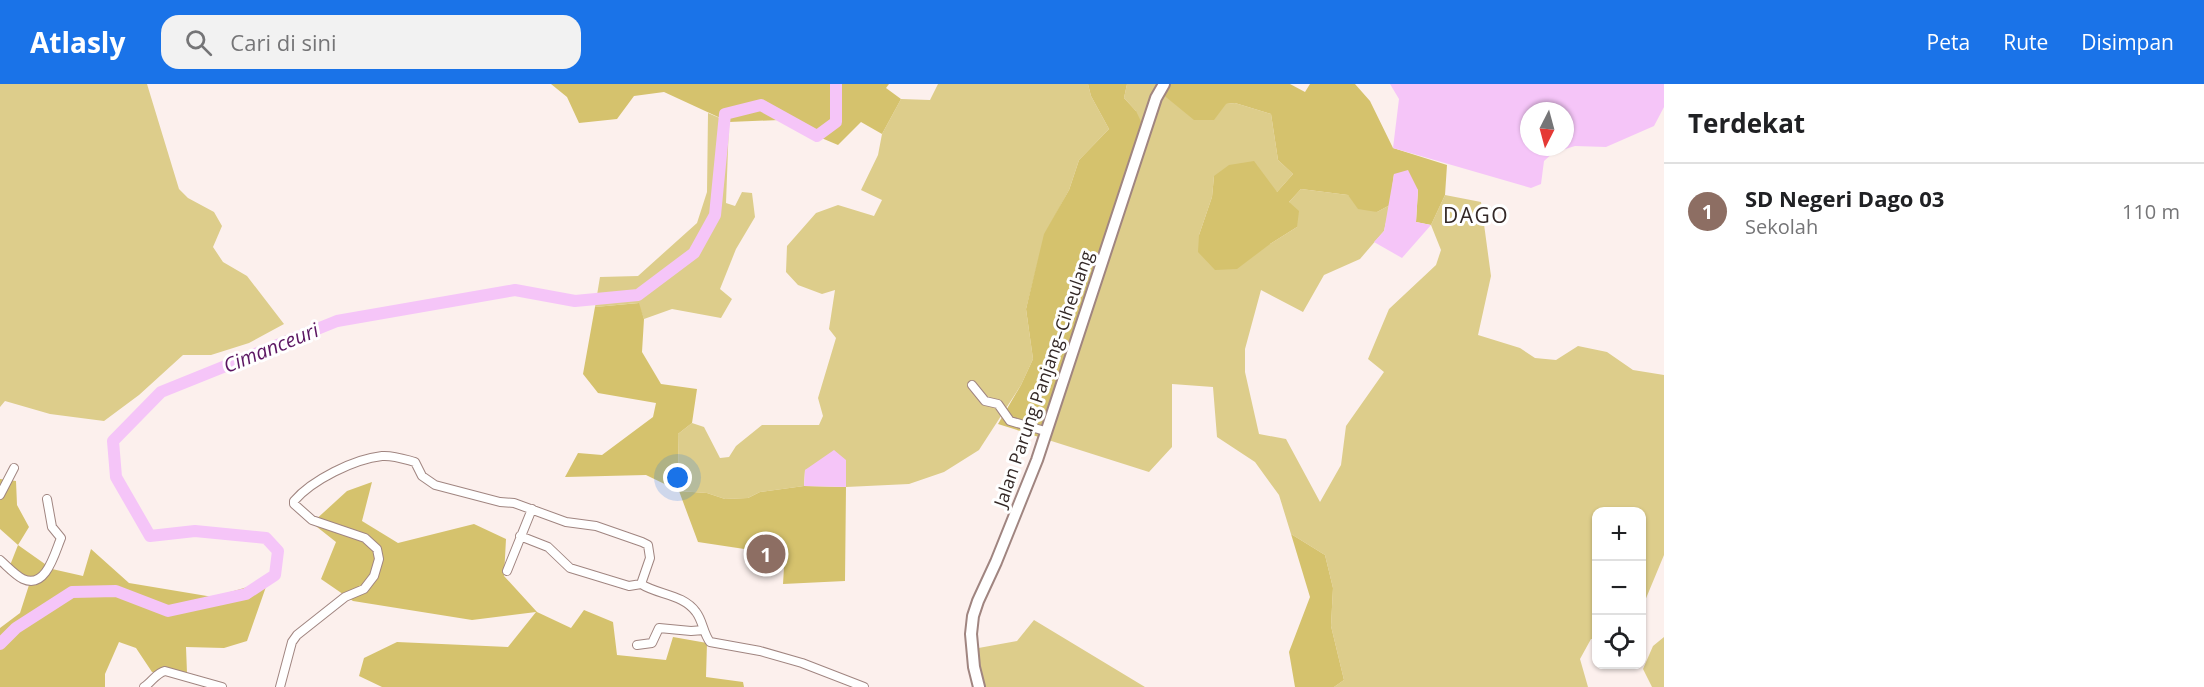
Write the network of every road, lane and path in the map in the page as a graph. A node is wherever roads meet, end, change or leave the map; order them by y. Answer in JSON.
{"nodes":[{"id":1,"x":1164,"y":84,"type":"edge"},
{"id":2,"x":972,"y":385,"type":"dead end"},
{"id":3,"x":1045,"y":431,"type":"junction"},
{"id":4,"x":14,"y":468,"type":"dead end"},
{"id":5,"x":0,"y":495,"type":"edge"},
{"id":6,"x":47,"y":499,"type":"dead end"},
{"id":7,"x":532,"y":509,"type":"junction"},
{"id":8,"x":520,"y":536,"type":"junction"},
{"id":9,"x":0,"y":560,"type":"edge"},
{"id":10,"x":507,"y":571,"type":"dead end"},
{"id":11,"x":641,"y":584,"type":"junction"},
{"id":12,"x":704,"y":630,"type":"junction"},
{"id":13,"x":637,"y":645,"type":"dead end"},
{"id":14,"x":144,"y":687,"type":"edge"},
{"id":15,"x":222,"y":687,"type":"edge"},
{"id":16,"x":280,"y":687,"type":"edge"},
{"id":17,"x":864,"y":687,"type":"edge"},
{"id":18,"x":979,"y":687,"type":"edge"}],
"edges":[{"from":1,"to":3,"type":"street","name":"Jalan Parung Panjang–Ciheulang"},
{"from":2,"to":3,"type":"street"},
{"from":3,"to":18,"type":"street","name":"Jalan Parung Panjang–Ciheulang"},
{"from":4,"to":5,"type":"street"},
{"from":6,"to":9,"type":"street"},
{"from":7,"to":8,"type":"street"},
{"from":7,"to":11,"type":"street"},
{"from":7,"to":16,"type":"street"},
{"from":8,"to":10,"type":"street"},
{"from":8,"to":11,"type":"street"},
{"from":11,"to":12,"type":"street"},
{"from":12,"to":13,"type":"street"},
{"from":12,"to":17,"type":"street"},
{"from":14,"to":15,"type":"street"}]}
